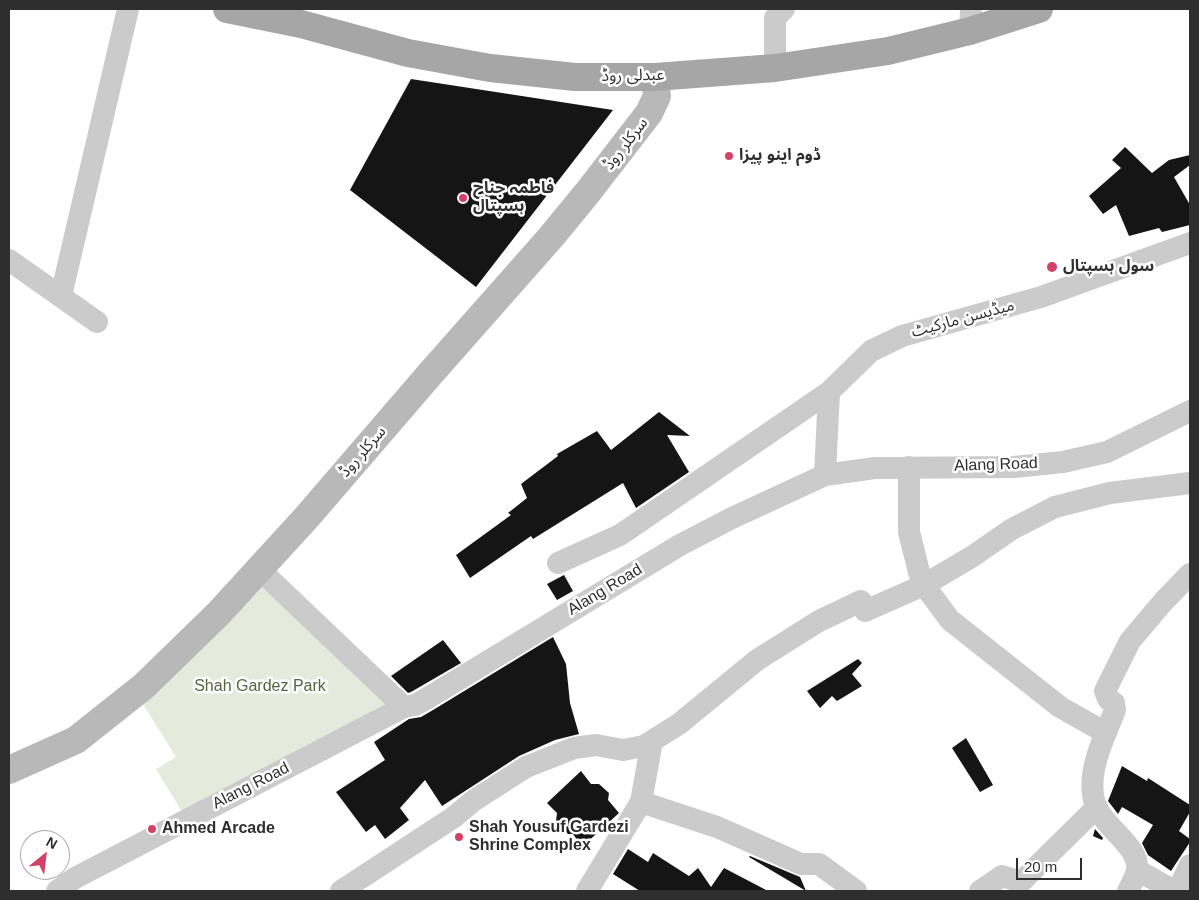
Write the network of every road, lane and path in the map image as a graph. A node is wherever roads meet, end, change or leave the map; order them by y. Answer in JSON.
{"nodes":[{"id":1,"x":128,"y":9,"type":"edge"},
{"id":2,"x":227,"y":9,"type":"edge"},
{"id":3,"x":784,"y":9,"type":"edge"},
{"id":4,"x":1039,"y":9,"type":"edge"},
{"id":5,"x":303,"y":16,"type":"edge"},
{"id":6,"x":970,"y":20,"type":"edge"},
{"id":7,"x":775,"y":68,"type":"junction"},
{"id":8,"x":655,"y":77,"type":"junction"},
{"id":9,"x":1190,"y":243,"type":"edge"},
{"id":10,"x":9,"y":260,"type":"edge"},
{"id":11,"x":61,"y":296,"type":"junction"},
{"id":12,"x":98,"y":322,"type":"dead end"},
{"id":13,"x":829,"y":392,"type":"junction"},
{"id":14,"x":1190,"y":410,"type":"edge"},
{"id":15,"x":909,"y":467,"type":"junction"},
{"id":16,"x":826,"y":475,"type":"junction"},
{"id":17,"x":1190,"y":483,"type":"edge"},
{"id":18,"x":558,"y":563,"type":"dead end"},
{"id":19,"x":259,"y":569,"type":"junction"},
{"id":20,"x":1190,"y":574,"type":"edge"},
{"id":21,"x":924,"y":585,"type":"junction"},
{"id":22,"x":404,"y":707,"type":"junction"},
{"id":23,"x":1106,"y":733,"type":"junction"},
{"id":24,"x":652,"y":741,"type":"junction"},
{"id":25,"x":9,"y":770,"type":"edge"},
{"id":26,"x":641,"y":802,"type":"junction"},
{"id":27,"x":1097,"y":807,"type":"junction"},
{"id":28,"x":1190,"y":865,"type":"edge"},
{"id":29,"x":1137,"y":870,"type":"junction"},
{"id":30,"x":57,"y":891,"type":"edge"},
{"id":31,"x":341,"y":891,"type":"edge"},
{"id":32,"x":587,"y":891,"type":"edge"},
{"id":33,"x":856,"y":891,"type":"edge"},
{"id":34,"x":980,"y":891,"type":"edge"},
{"id":35,"x":1128,"y":891,"type":"edge"}],
"edges":[{"from":1,"to":11,"type":"street"},
{"from":2,"to":5,"type":"main road","name":"عبدلی روڈ"},
{"from":3,"to":7,"type":"street"},
{"from":4,"to":6,"type":"main road","name":"عبدلی روڈ"},
{"from":5,"to":8,"type":"main road","name":"عبدلی روڈ"},
{"from":6,"to":7,"type":"main road","name":"عبدلی روڈ"},
{"from":7,"to":8,"type":"main road","name":"عبدلی روڈ"},
{"from":8,"to":19,"type":"main road","name":"سرکلر روڈ"},
{"from":9,"to":13,"type":"street","name":"میڈیسن مارکیٹ"},
{"from":10,"to":11,"type":"street"},
{"from":11,"to":12,"type":"street"},
{"from":13,"to":16,"type":"street"},
{"from":13,"to":18,"type":"street","name":"میڈیسن مارکیٹ"},
{"from":14,"to":15,"type":"street","name":"Alang Road"},
{"from":15,"to":16,"type":"street","name":"Alang Road"},
{"from":15,"to":21,"type":"street"},
{"from":16,"to":22,"type":"street","name":"Alang Road"},
{"from":17,"to":21,"type":"street"},
{"from":19,"to":22,"type":"street"},
{"from":19,"to":25,"type":"main road","name":"سرکلر روڈ"},
{"from":20,"to":23,"type":"street"},
{"from":21,"to":23,"type":"street"},
{"from":21,"to":24,"type":"street"},
{"from":22,"to":30,"type":"street","name":"Alang Road"},
{"from":23,"to":27,"type":"street"},
{"from":24,"to":26,"type":"street"},
{"from":24,"to":31,"type":"street"},
{"from":26,"to":32,"type":"street"},
{"from":26,"to":33,"type":"street"},
{"from":27,"to":29,"type":"street"},
{"from":27,"to":34,"type":"street"},
{"from":28,"to":29,"type":"street"},
{"from":29,"to":35,"type":"street"}]}
